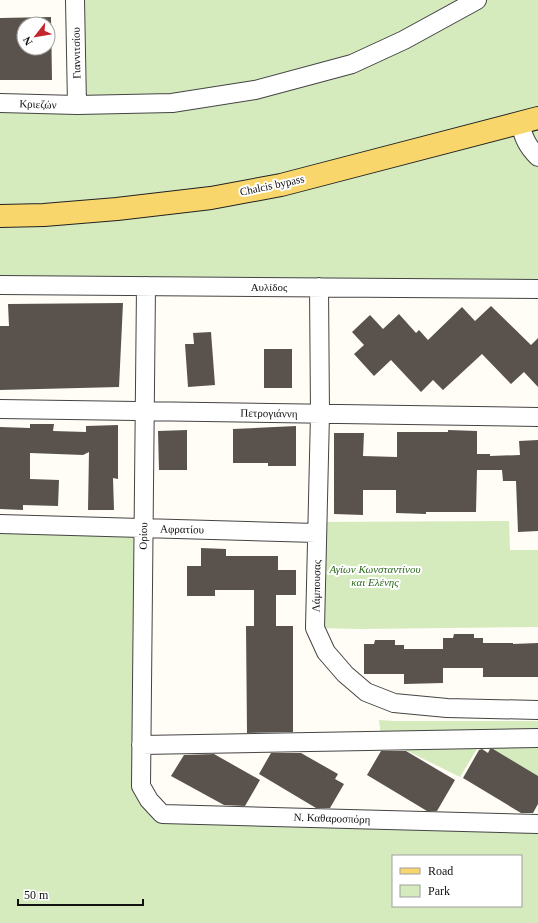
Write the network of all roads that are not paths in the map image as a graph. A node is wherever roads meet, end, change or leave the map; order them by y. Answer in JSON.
{"nodes":[{"id":1,"x":75,"y":0,"type":"edge"},
{"id":2,"x":477,"y":0,"type":"edge"},
{"id":3,"x":0,"y":103,"type":"edge"},
{"id":4,"x":76,"y":105,"type":"junction"},
{"id":5,"x":529,"y":120,"type":"edge"},
{"id":6,"x":538,"y":157,"type":"edge"},
{"id":7,"x":0,"y":216,"type":"edge"},
{"id":8,"x":0,"y":285,"type":"edge"},
{"id":9,"x":146,"y":286,"type":"junction"},
{"id":10,"x":319,"y":287,"type":"junction"},
{"id":11,"x":538,"y":289,"type":"edge"},
{"id":12,"x":0,"y":409,"type":"edge"},
{"id":13,"x":144,"y":411,"type":"junction"},
{"id":14,"x":320,"y":414,"type":"junction"},
{"id":15,"x":538,"y":417,"type":"edge"},
{"id":16,"x":0,"y":524,"type":"edge"},
{"id":17,"x":143,"y":528,"type":"junction"},
{"id":18,"x":316,"y":533,"type":"junction"},
{"id":19,"x":538,"y":710,"type":"edge"},
{"id":20,"x":538,"y":738,"type":"edge"},
{"id":21,"x":141,"y":745,"type":"junction"},
{"id":22,"x":141,"y":786,"type":"joint"},
{"id":23,"x":538,"y":824,"type":"edge"}],
"edges":[{"from":1,"to":4,"type":"street","name":"Γιαννιτσίου"},
{"from":2,"to":4,"type":"street","name":"Κριεζών"},
{"from":3,"to":4,"type":"street","name":"Κριεζών"},
{"from":5,"to":6,"type":"street"},
{"from":5,"to":7,"type":"main road","name":"Chalcis bypass"},
{"from":8,"to":9,"type":"street","name":"Αυλίδος"},
{"from":9,"to":10,"type":"street","name":"Αυλίδος"},
{"from":9,"to":13,"type":"street","name":"Ορίου"},
{"from":10,"to":11,"type":"street","name":"Αυλίδος"},
{"from":10,"to":14,"type":"street","name":"Λάμπουσας"},
{"from":12,"to":13,"type":"street","name":"Πετρογιάννη"},
{"from":13,"to":14,"type":"street","name":"Πετρογιάννη"},
{"from":13,"to":17,"type":"street","name":"Ορίου"},
{"from":14,"to":15,"type":"street","name":"Πετρογιάννη"},
{"from":14,"to":18,"type":"street","name":"Λάμπουσας"},
{"from":16,"to":17,"type":"street","name":"Αφρατίου"},
{"from":17,"to":18,"type":"street","name":"Αφρατίου"},
{"from":17,"to":21,"type":"street","name":"Ορίου"},
{"from":18,"to":19,"type":"street","name":"Λάμπουσας"},
{"from":20,"to":21,"type":"street"},
{"from":21,"to":22,"type":"street","name":"Ορίου"},
{"from":22,"to":23,"type":"street","name":"Ν. Καθαροσπόρη"}]}
